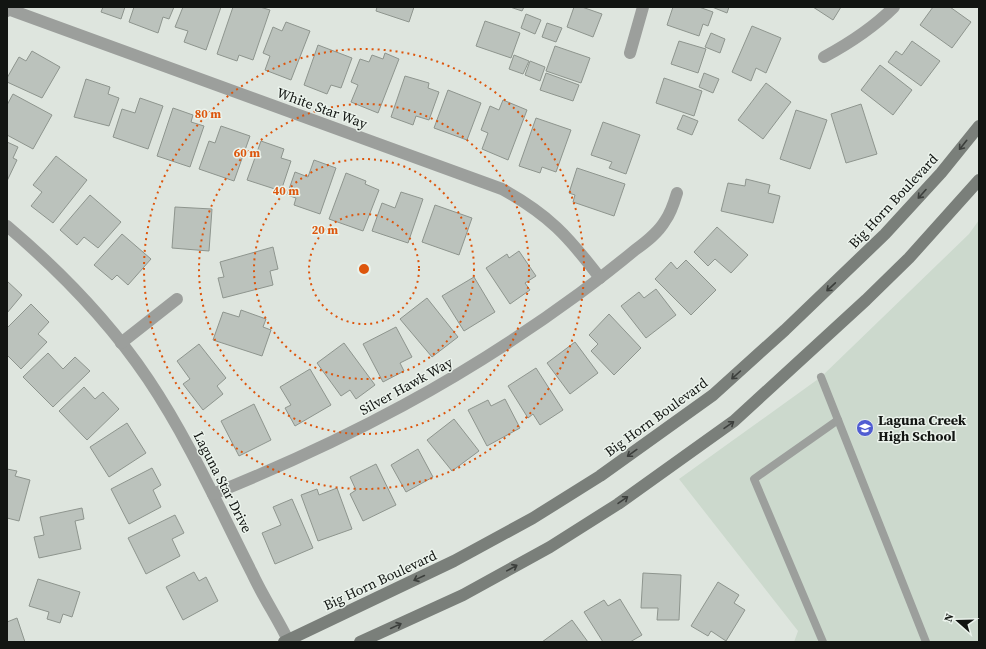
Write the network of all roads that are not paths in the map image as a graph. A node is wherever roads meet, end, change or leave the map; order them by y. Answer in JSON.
{"nodes":[{"id":1,"x":643,"y":7,"type":"edge"},
{"id":2,"x":894,"y":7,"type":"edge"},
{"id":3,"x":7,"y":11,"type":"edge"},
{"id":4,"x":630,"y":53,"type":"dead end"},
{"id":5,"x":824,"y":57,"type":"dead end"},
{"id":6,"x":979,"y":126,"type":"edge"},
{"id":7,"x":979,"y":180,"type":"edge"},
{"id":8,"x":676,"y":193,"type":"dead end"},
{"id":9,"x":7,"y":226,"type":"edge"},
{"id":10,"x":600,"y":278,"type":"junction"},
{"id":11,"x":177,"y":299,"type":"dead end"},
{"id":12,"x":121,"y":343,"type":"junction"},
{"id":13,"x":821,"y":377,"type":"dead end"},
{"id":14,"x":838,"y":420,"type":"junction"},
{"id":15,"x":213,"y":494,"type":"junction"},
{"id":16,"x":287,"y":641,"type":"edge"},
{"id":17,"x":360,"y":642,"type":"edge"},
{"id":18,"x":823,"y":642,"type":"edge"},
{"id":19,"x":926,"y":642,"type":"edge"}],
"edges":[{"from":1,"to":4,"type":"street"},
{"from":2,"to":5,"type":"street"},
{"from":3,"to":10,"type":"street","name":"White Star Way"},
{"from":6,"to":16,"type":"main road","name":"Big Horn Boulevard","one_way":true},
{"from":17,"to":7,"type":"main road","one_way":true},
{"from":8,"to":10,"type":"street","name":"Silver Hawk Way"},
{"from":9,"to":12,"type":"street","name":"Laguna Star Drive"},
{"from":10,"to":15,"type":"street","name":"Silver Hawk Way"},
{"from":11,"to":12,"type":"street"},
{"from":12,"to":15,"type":"street","name":"Laguna Star Drive"},
{"from":13,"to":14,"type":"lane"},
{"from":14,"to":18,"type":"lane"},
{"from":14,"to":19,"type":"lane"},
{"from":15,"to":16,"type":"street","name":"Laguna Star Drive"}]}
